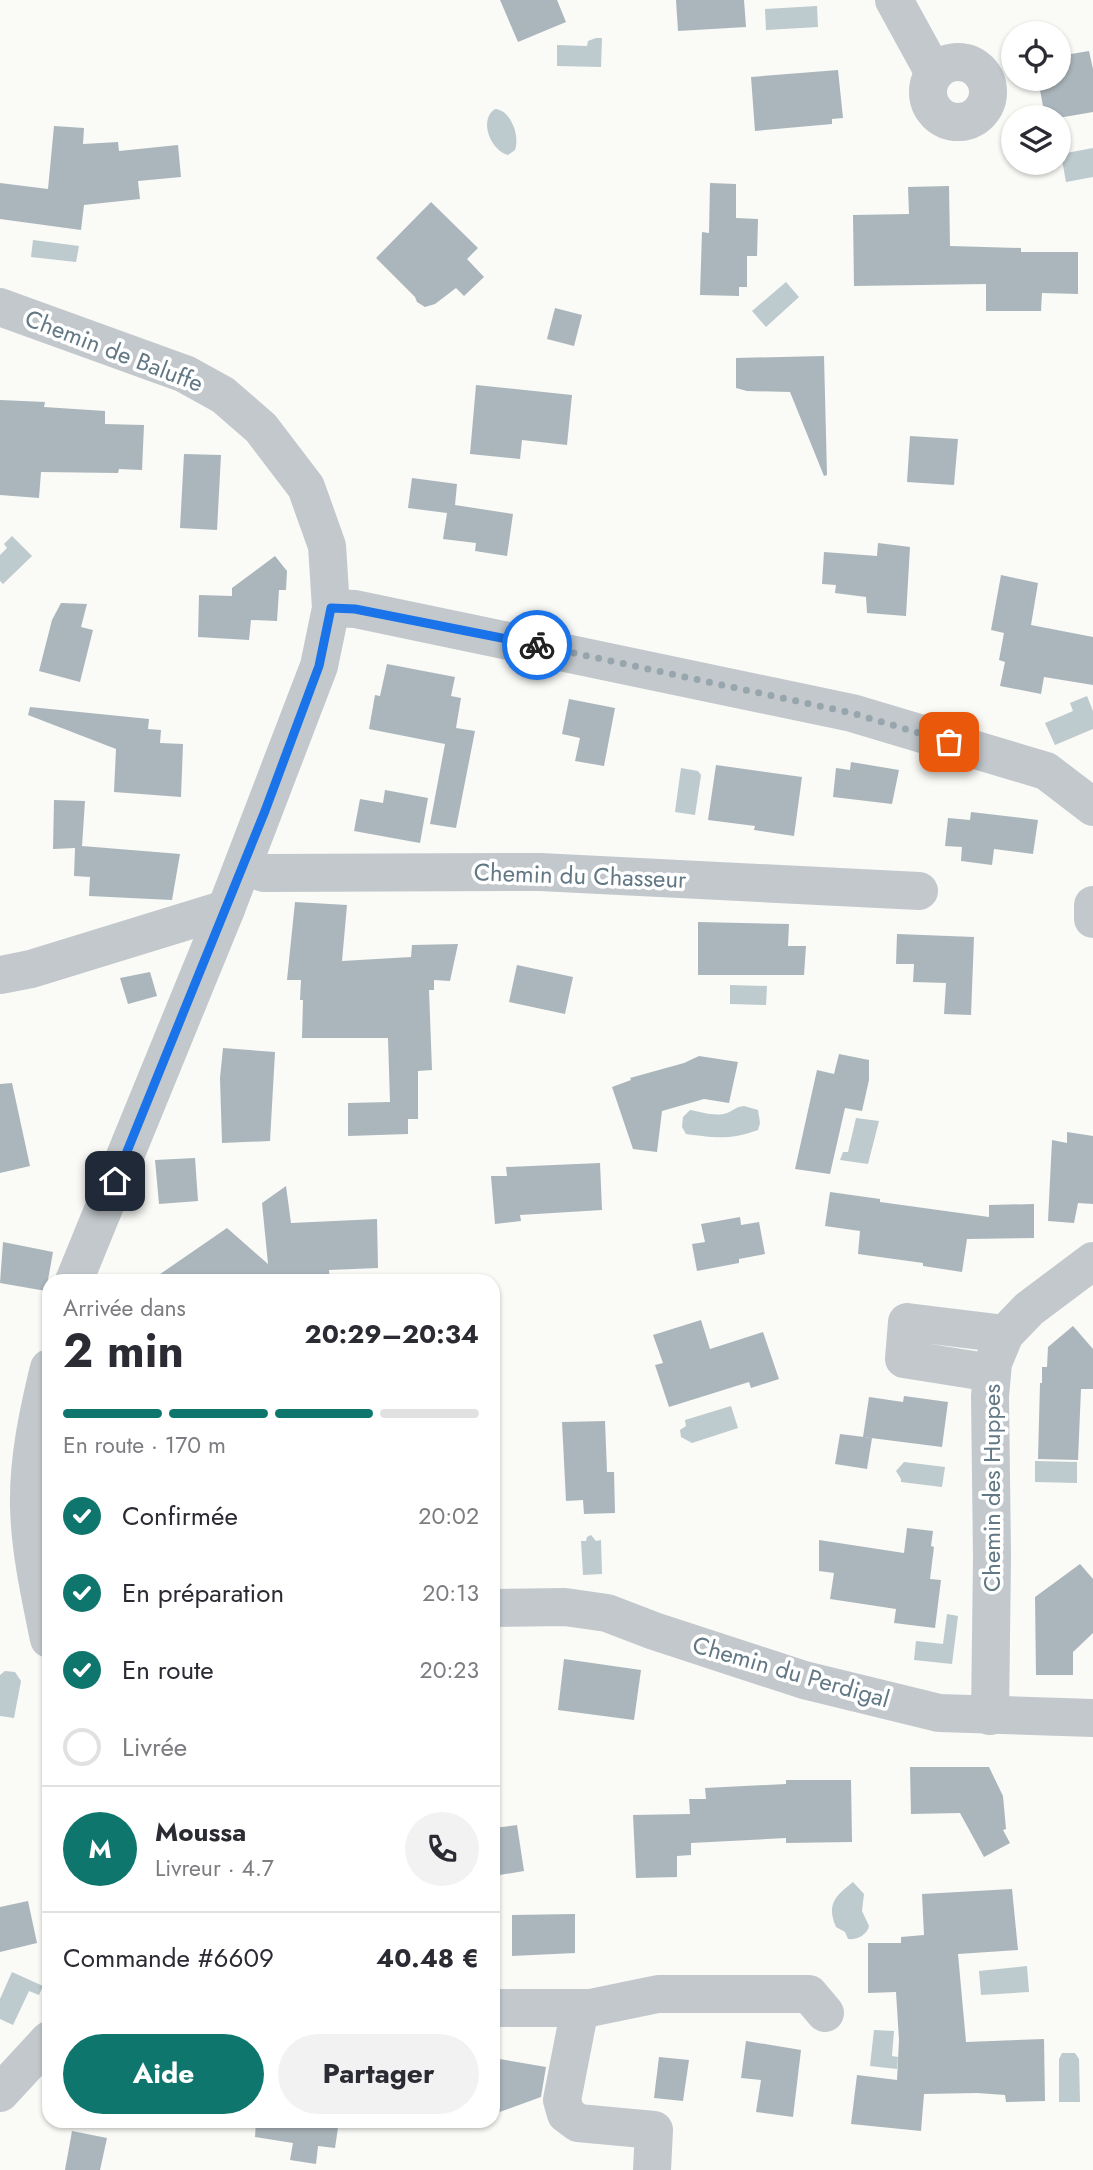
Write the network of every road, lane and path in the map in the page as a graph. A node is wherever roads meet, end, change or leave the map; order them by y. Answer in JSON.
{"nodes":[{"id":1,"x":894,"y":0,"type":"edge"},
{"id":2,"x":934,"y":73,"type":"dead end"},
{"id":3,"x":0,"y":307,"type":"edge"},
{"id":4,"x":331,"y":608,"type":"junction"},
{"id":5,"x":1093,"y":807,"type":"edge"},
{"id":6,"x":243,"y":866,"type":"junction"},
{"id":7,"x":919,"y":891,"type":"dead end"},
{"id":8,"x":1093,"y":905,"type":"edge"},
{"id":9,"x":226,"y":909,"type":"junction"},
{"id":10,"x":1093,"y":919,"type":"edge"},
{"id":11,"x":0,"y":975,"type":"edge"},
{"id":12,"x":1093,"y":1261,"type":"edge"},
{"id":13,"x":77,"y":1274,"type":"edge"},
{"id":14,"x":1005,"y":1334,"type":"junction"},
{"id":15,"x":992,"y":1373,"type":"junction"},
{"id":16,"x":42,"y":1397,"type":"edge"},
{"id":17,"x":26,"y":1505,"type":"edge"},
{"id":18,"x":42,"y":1604,"type":"edge"},
{"id":19,"x":500,"y":1608,"type":"edge"},
{"id":20,"x":989,"y":1716,"type":"junction"},
{"id":21,"x":1093,"y":1718,"type":"edge"},
{"id":22,"x":500,"y":2008,"type":"edge"},
{"id":23,"x":580,"y":2008,"type":"junction"},
{"id":24,"x":825,"y":2013,"type":"dead end"},
{"id":25,"x":42,"y":2048,"type":"edge"},
{"id":26,"x":0,"y":2093,"type":"edge"},
{"id":27,"x":652,"y":2170,"type":"edge"}],
"edges":[{"from":1,"to":2,"type":"street"},
{"from":3,"to":4,"type":"street","name":"Chemin de Baluffe"},
{"from":4,"to":5,"type":"street"},
{"from":4,"to":6,"type":"street","name":"Chemin de Baluffe"},
{"from":6,"to":7,"type":"street","name":"Chemin du Chasseur"},
{"from":6,"to":9,"type":"street","name":"Chemin de Baluffe"},
{"from":8,"to":10,"type":"street"},
{"from":9,"to":11,"type":"street"},
{"from":9,"to":13,"type":"street","name":"Chemin de Baluffe"},
{"from":12,"to":14,"type":"street","name":"Chemin des Huppes"},
{"from":14,"to":15,"type":"street","name":"Chemin des Huppes"},
{"from":14,"to":15,"type":"street"},
{"from":15,"to":20,"type":"street","name":"Chemin des Huppes"},
{"from":16,"to":17,"type":"street"},
{"from":17,"to":18,"type":"street"},
{"from":19,"to":20,"type":"street","name":"Chemin du Perdigal"},
{"from":20,"to":21,"type":"street","name":"Chemin du Perdigal"},
{"from":22,"to":23,"type":"street"},
{"from":23,"to":24,"type":"street"},
{"from":23,"to":27,"type":"street"},
{"from":25,"to":26,"type":"street"}]}
